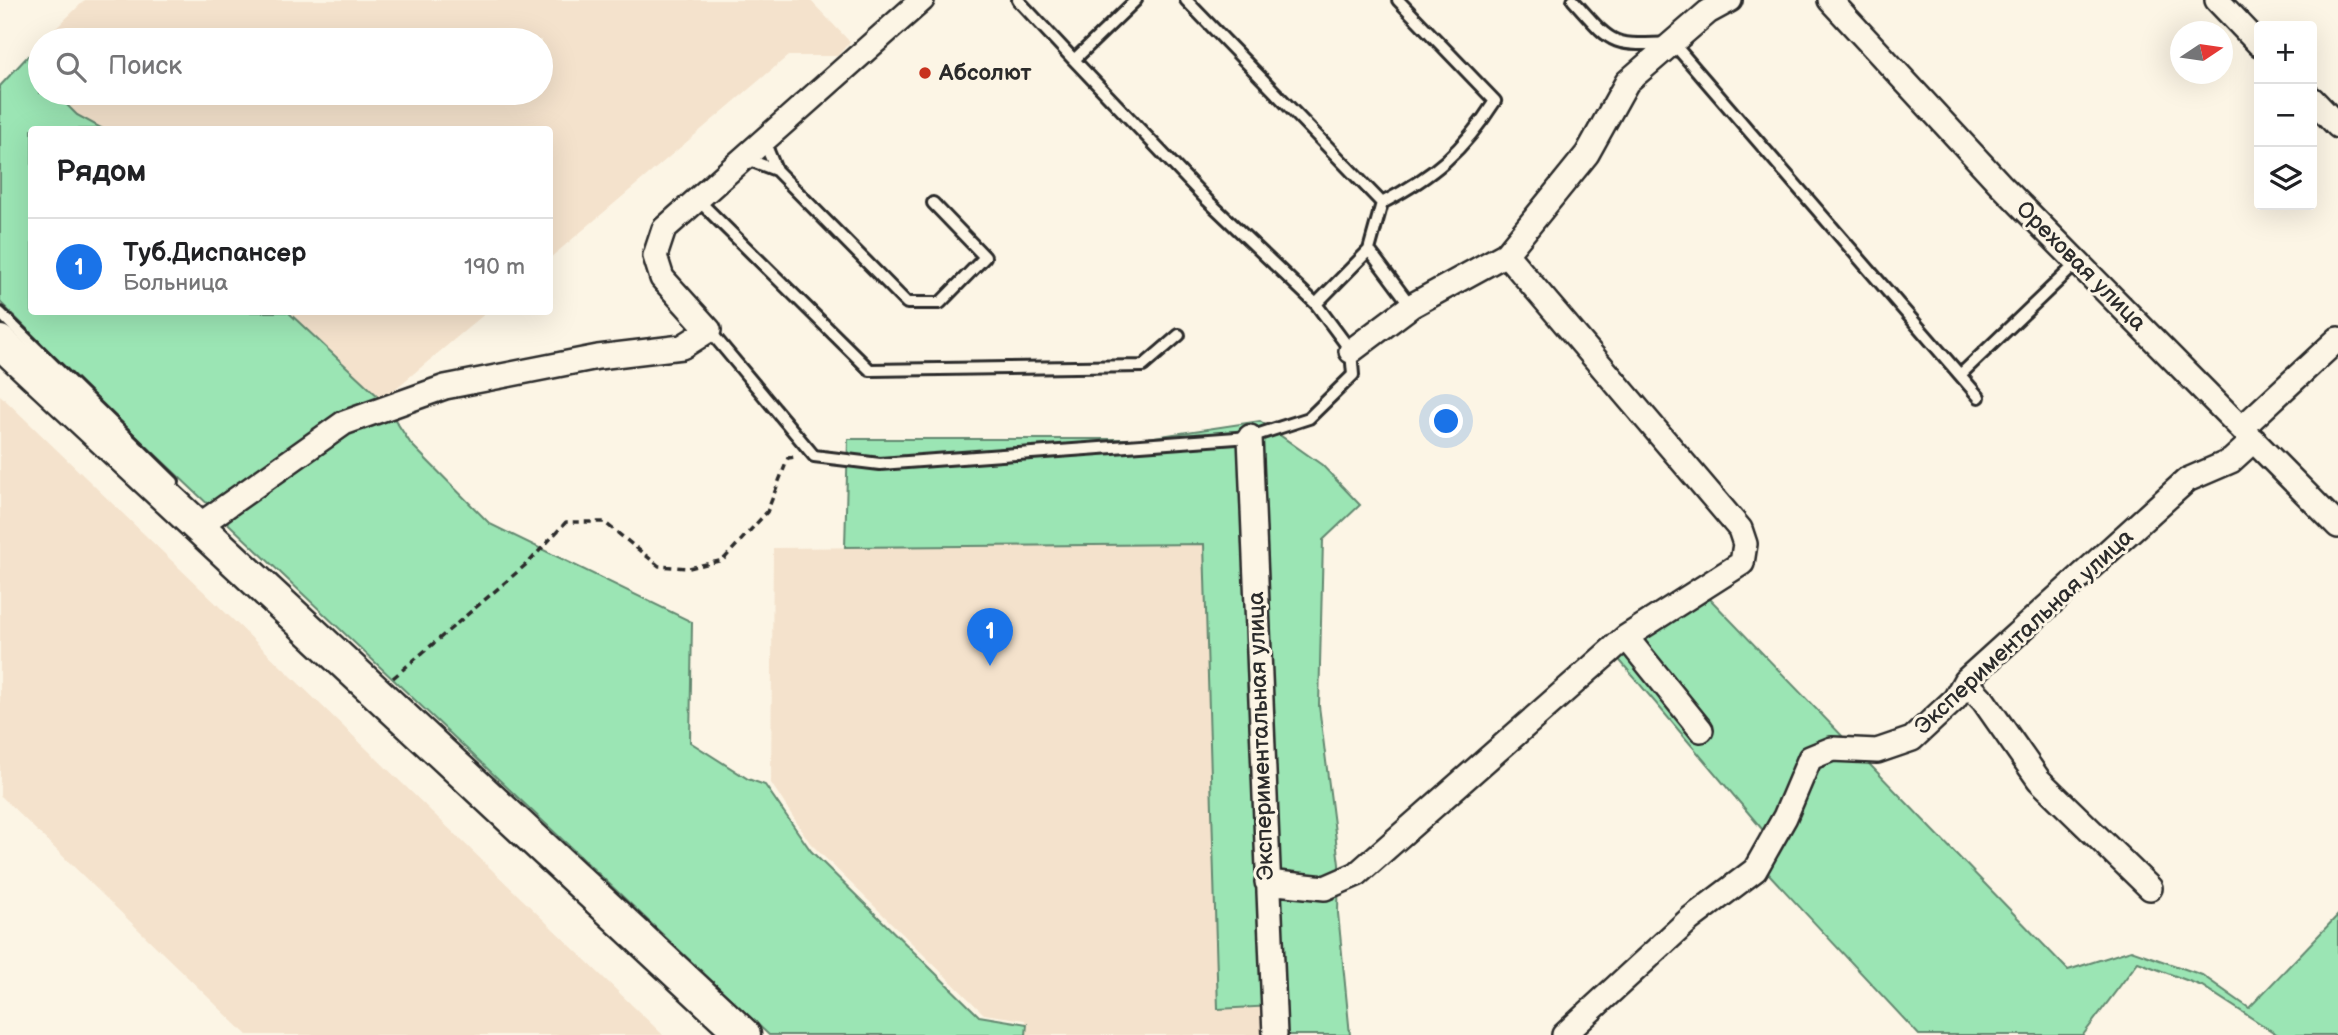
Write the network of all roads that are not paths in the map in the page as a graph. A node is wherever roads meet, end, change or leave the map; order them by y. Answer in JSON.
{"nodes":[{"id":1,"x":1017,"y":0,"type":"edge"},
{"id":2,"x":1136,"y":0,"type":"edge"},
{"id":3,"x":1186,"y":0,"type":"edge"},
{"id":4,"x":1398,"y":0,"type":"edge"},
{"id":5,"x":1573,"y":0,"type":"edge"},
{"id":6,"x":1730,"y":0,"type":"edge"},
{"id":7,"x":1830,"y":0,"type":"edge"},
{"id":8,"x":2217,"y":0,"type":"edge"},
{"id":9,"x":911,"y":3,"type":"edge"},
{"id":10,"x":2254,"y":39,"type":"edge"},
{"id":11,"x":1673,"y":43,"type":"junction"},
{"id":12,"x":1074,"y":60,"type":"junction"},
{"id":13,"x":2317,"y":104,"type":"edge"},
{"id":14,"x":2338,"y":126,"type":"edge"},
{"id":15,"x":764,"y":141,"type":"junction"},
{"id":16,"x":744,"y":158,"type":"junction"},
{"id":17,"x":776,"y":170,"type":"junction"},
{"id":18,"x":698,"y":200,"type":"junction"},
{"id":19,"x":933,"y":203,"type":"dead end"},
{"id":20,"x":1382,"y":203,"type":"junction"},
{"id":21,"x":1369,"y":250,"type":"junction"},
{"id":22,"x":1506,"y":254,"type":"junction"},
{"id":23,"x":2078,"y":262,"type":"junction"},
{"id":24,"x":1316,"y":304,"type":"junction"},
{"id":25,"x":1411,"y":306,"type":"junction"},
{"id":26,"x":0,"y":313,"type":"edge"},
{"id":27,"x":709,"y":330,"type":"junction"},
{"id":28,"x":1178,"y":335,"type":"dead end"},
{"id":29,"x":2338,"y":339,"type":"edge"},
{"id":30,"x":0,"y":342,"type":"edge"},
{"id":31,"x":1350,"y":351,"type":"junction"},
{"id":32,"x":1960,"y":375,"type":"junction"},
{"id":33,"x":1979,"y":397,"type":"dead end"},
{"id":34,"x":2248,"y":434,"type":"junction"},
{"id":35,"x":1250,"y":438,"type":"junction"},
{"id":36,"x":180,"y":489,"type":"dead end"},
{"id":37,"x":202,"y":518,"type":"junction"},
{"id":38,"x":2338,"y":526,"type":"edge"},
{"id":39,"x":1626,"y":637,"type":"junction"},
{"id":40,"x":1965,"y":681,"type":"junction"},
{"id":41,"x":1701,"y":730,"type":"dead end"},
{"id":42,"x":1267,"y":882,"type":"junction"},
{"id":43,"x":2150,"y":888,"type":"dead end"},
{"id":44,"x":744,"y":1035,"type":"edge"},
{"id":45,"x":1275,"y":1035,"type":"edge"},
{"id":46,"x":1564,"y":1035,"type":"edge"}],
"edges":[{"from":1,"to":12,"type":"lane"},
{"from":2,"to":12,"type":"lane"},
{"from":3,"to":20,"type":"lane"},
{"from":4,"to":20,"type":"lane"},
{"from":5,"to":11,"type":"lane"},
{"from":6,"to":11,"type":"street"},
{"from":7,"to":23,"type":"street","name":"Ореховая улица"},
{"from":8,"to":10,"type":"street"},
{"from":9,"to":15,"type":"street"},
{"from":11,"to":22,"type":"street"},
{"from":11,"to":32,"type":"lane"},
{"from":12,"to":24,"type":"lane"},
{"from":13,"to":14,"type":"street"},
{"from":15,"to":16,"type":"street"},
{"from":15,"to":17,"type":"lane"},
{"from":16,"to":17,"type":"lane"},
{"from":16,"to":18,"type":"street"},
{"from":17,"to":19,"type":"lane"},
{"from":18,"to":27,"type":"street"},
{"from":18,"to":28,"type":"lane"},
{"from":20,"to":21,"type":"lane"},
{"from":21,"to":24,"type":"lane"},
{"from":21,"to":25,"type":"lane"},
{"from":22,"to":25,"type":"street"},
{"from":22,"to":39,"type":"street"},
{"from":23,"to":32,"type":"lane"},
{"from":23,"to":34,"type":"street","name":"Ореховая улица"},
{"from":24,"to":31,"type":"lane"},
{"from":25,"to":31,"type":"street"},
{"from":26,"to":36,"type":"lane"},
{"from":27,"to":35,"type":"lane"},
{"from":27,"to":37,"type":"street"},
{"from":29,"to":34,"type":"street","name":"Экспериментальная улица"},
{"from":30,"to":37,"type":"main road"},
{"from":31,"to":35,"type":"lane"},
{"from":32,"to":33,"type":"lane"},
{"from":34,"to":38,"type":"street","name":"Ореховая улица"},
{"from":34,"to":40,"type":"street","name":"Экспериментальная улица"},
{"from":35,"to":42,"type":"street","name":"Экспериментальная улица"},
{"from":37,"to":44,"type":"main road"},
{"from":39,"to":41,"type":"street"},
{"from":39,"to":42,"type":"street"},
{"from":40,"to":43,"type":"street"},
{"from":40,"to":46,"type":"street","name":"Экспериментальная улица"},
{"from":42,"to":45,"type":"street","name":"Экспериментальная улица"}]}
